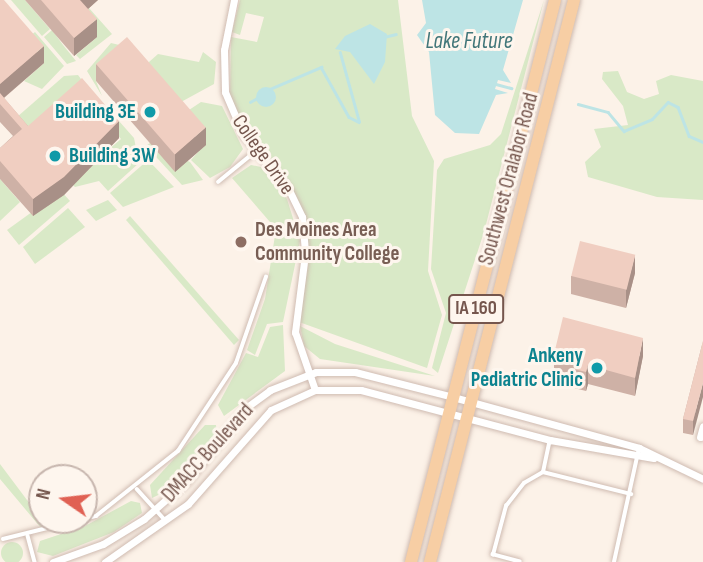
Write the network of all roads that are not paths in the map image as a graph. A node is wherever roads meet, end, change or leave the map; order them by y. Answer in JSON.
{"nodes":[{"id":1,"x":234,"y":0,"type":"edge"},
{"id":2,"x":555,"y":0,"type":"edge"},
{"id":3,"x":574,"y":0,"type":"edge"},
{"id":4,"x":256,"y":151,"type":"junction"},
{"id":5,"x":218,"y":182,"type":"dead end"},
{"id":6,"x":266,"y":277,"type":"dead end"},
{"id":7,"x":309,"y":374,"type":"junction"},
{"id":8,"x":315,"y":390,"type":"junction"},
{"id":9,"x":453,"y":397,"type":"junction"},
{"id":10,"x":470,"y":402,"type":"junction"},
{"id":11,"x":449,"y":414,"type":"junction"},
{"id":12,"x":466,"y":418,"type":"junction"},
{"id":13,"x":703,"y":426,"type":"edge"},
{"id":14,"x":700,"y":437,"type":"dead end"},
{"id":15,"x":550,"y":440,"type":"junction"},
{"id":16,"x":639,"y":448,"type":"junction"},
{"id":17,"x":654,"y":458,"type":"junction"},
{"id":18,"x":637,"y":460,"type":"junction"},
{"id":19,"x":543,"y":472,"type":"junction"},
{"id":20,"x":703,"y":479,"type":"edge"},
{"id":21,"x":137,"y":489,"type":"junction"},
{"id":22,"x":631,"y":494,"type":"junction"},
{"id":23,"x":156,"y":510,"type":"junction"},
{"id":24,"x":167,"y":523,"type":"junction"},
{"id":25,"x":28,"y":537,"type":"junction"},
{"id":26,"x":3,"y":539,"type":"dead end"},
{"id":27,"x":493,"y":555,"type":"junction"},
{"id":28,"x":35,"y":562,"type":"edge"},
{"id":29,"x":53,"y":562,"type":"edge"},
{"id":30,"x":105,"y":562,"type":"edge"},
{"id":31,"x":411,"y":562,"type":"edge"},
{"id":32,"x":430,"y":562,"type":"edge"},
{"id":33,"x":491,"y":562,"type":"edge"},
{"id":34,"x":520,"y":562,"type":"edge"},
{"id":35,"x":614,"y":562,"type":"edge"}],
"edges":[{"from":1,"to":4,"type":"street","name":"College Drive"},
{"from":2,"to":9,"type":"main road","name":"Southwest Oralabor Road","number":"IA 160"},
{"from":3,"to":10,"type":"main road","name":"Southwest Oralabor Road","number":"IA 160"},
{"from":4,"to":5,"type":"lane"},
{"from":4,"to":7,"type":"street","name":"College Drive"},
{"from":6,"to":21,"type":"lane"},
{"from":7,"to":8,"type":"street","name":"College Drive"},
{"from":7,"to":9,"type":"street","name":"DMACC Boulevard"},
{"from":7,"to":23,"type":"street","name":"DMACC Boulevard"},
{"from":8,"to":11,"type":"street","name":"DMACC Boulevard"},
{"from":8,"to":24,"type":"street","name":"DMACC Boulevard"},
{"from":9,"to":10,"type":"street","name":"DMACC Boulevard"},
{"from":9,"to":11,"type":"main road","name":"Southwest Oralabor Road","number":"IA 160"},
{"from":10,"to":12,"type":"main road","name":"Southwest Oralabor Road","number":"IA 160"},
{"from":10,"to":16,"type":"street","name":"DMACC Boulevard"},
{"from":11,"to":12,"type":"street","name":"DMACC Boulevard"},
{"from":11,"to":31,"type":"main road","name":"Southwest Oralabor Road","number":"IA 160"},
{"from":12,"to":15,"type":"street","name":"DMACC Boulevard"},
{"from":12,"to":32,"type":"main road","name":"Southwest Oralabor Road","number":"IA 160"},
{"from":13,"to":14,"type":"street"},
{"from":15,"to":18,"type":"street","name":"DMACC Boulevard"},
{"from":15,"to":19,"type":"lane"},
{"from":16,"to":17,"type":"street","name":"DMACC Boulevard"},
{"from":16,"to":18,"type":"lane"},
{"from":17,"to":18,"type":"street","name":"DMACC Boulevard"},
{"from":17,"to":20,"type":"street","name":"DMACC Boulevard"},
{"from":18,"to":22,"type":"lane"},
{"from":19,"to":22,"type":"lane"},
{"from":19,"to":27,"type":"lane"},
{"from":21,"to":23,"type":"lane"},
{"from":21,"to":25,"type":"lane"},
{"from":22,"to":35,"type":"lane"},
{"from":23,"to":24,"type":"lane"},
{"from":23,"to":29,"type":"street","name":"DMACC Boulevard"},
{"from":24,"to":30,"type":"street","name":"DMACC Boulevard"},
{"from":25,"to":26,"type":"lane"},
{"from":25,"to":28,"type":"lane"},
{"from":27,"to":33,"type":"lane"},
{"from":27,"to":34,"type":"lane"}]}
